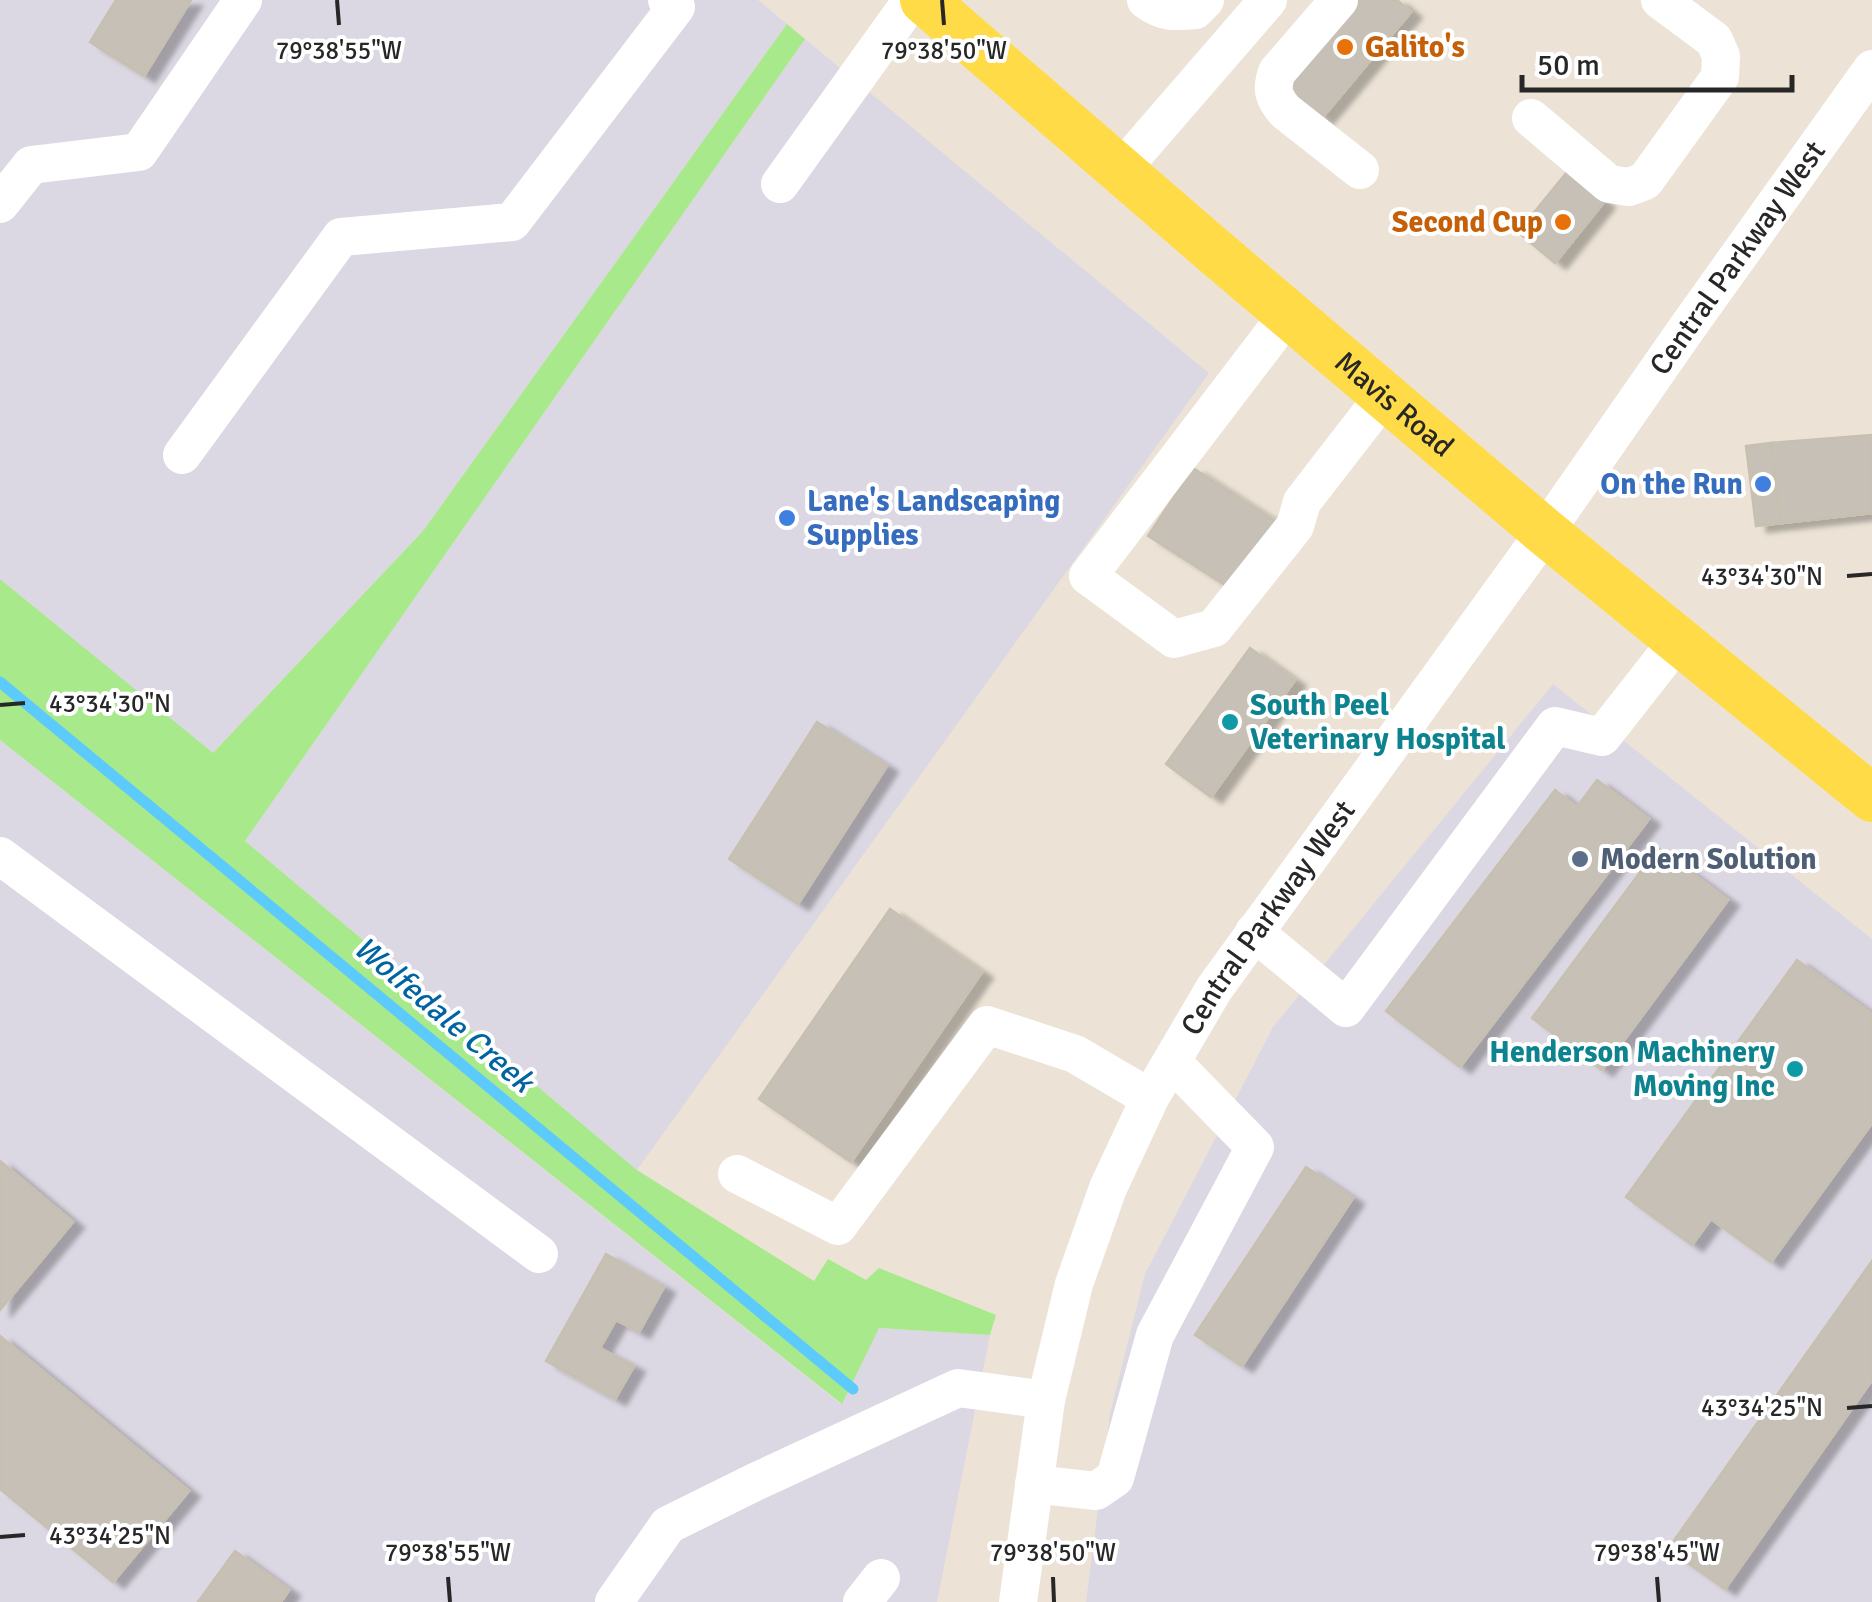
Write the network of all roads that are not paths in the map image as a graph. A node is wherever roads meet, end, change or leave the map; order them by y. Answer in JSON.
{"nodes":[{"id":1,"x":243,"y":0,"type":"edge"},
{"id":2,"x":667,"y":0,"type":"edge"},
{"id":3,"x":912,"y":0,"type":"edge"},
{"id":4,"x":924,"y":0,"type":"edge"},
{"id":5,"x":1146,"y":0,"type":"edge"},
{"id":6,"x":1205,"y":0,"type":"edge"},
{"id":7,"x":1268,"y":0,"type":"edge"},
{"id":8,"x":1339,"y":0,"type":"edge"},
{"id":9,"x":1660,"y":0,"type":"edge"},
{"id":10,"x":1872,"y":69,"type":"edge"},
{"id":11,"x":1531,"y":118,"type":"dead end"},
{"id":12,"x":1360,"y":170,"type":"dead end"},
{"id":13,"x":1120,"y":171,"type":"junction"},
{"id":14,"x":780,"y":184,"type":"dead end"},
{"id":15,"x":0,"y":204,"type":"edge"},
{"id":16,"x":1288,"y":314,"type":"junction"},
{"id":17,"x":1384,"y":396,"type":"junction"},
{"id":18,"x":182,"y":455,"type":"dead end"},
{"id":19,"x":1545,"y":532,"type":"junction"},
{"id":20,"x":1678,"y":640,"type":"junction"},
{"id":21,"x":1872,"y":798,"type":"edge"},
{"id":22,"x":0,"y":856,"type":"edge"},
{"id":23,"x":1254,"y":932,"type":"junction"},
{"id":24,"x":1172,"y":1062,"type":"junction"},
{"id":25,"x":1150,"y":1098,"type":"junction"},
{"id":26,"x":737,"y":1174,"type":"dead end"},
{"id":27,"x":539,"y":1254,"type":"dead end"},
{"id":28,"x":1046,"y":1400,"type":"junction"},
{"id":29,"x":1034,"y":1484,"type":"junction"},
{"id":30,"x":614,"y":1602,"type":"edge"},
{"id":31,"x":1018,"y":1602,"type":"edge"}],
"edges":[{"from":1,"to":15,"type":"street"},
{"from":2,"to":18,"type":"street"},
{"from":3,"to":14,"type":"street"},
{"from":4,"to":13,"type":"main road","name":"Mavis Road"},
{"from":5,"to":6,"type":"street"},
{"from":7,"to":13,"type":"street"},
{"from":8,"to":12,"type":"street"},
{"from":9,"to":11,"type":"street"},
{"from":10,"to":19,"type":"street","name":"Central Parkway West"},
{"from":13,"to":16,"type":"main road","name":"Mavis Road"},
{"from":16,"to":17,"type":"main road","name":"Mavis Road"},
{"from":16,"to":17,"type":"street"},
{"from":17,"to":19,"type":"main road","name":"Mavis Road"},
{"from":19,"to":20,"type":"main road","name":"Mavis Road"},
{"from":19,"to":23,"type":"street","name":"Central Parkway West"},
{"from":20,"to":21,"type":"main road","name":"Mavis Road"},
{"from":20,"to":23,"type":"street"},
{"from":22,"to":27,"type":"street"},
{"from":23,"to":24,"type":"street","name":"Central Parkway West"},
{"from":24,"to":25,"type":"street","name":"Central Parkway West"},
{"from":24,"to":29,"type":"street"},
{"from":25,"to":26,"type":"street"},
{"from":25,"to":28,"type":"street","name":"Central Parkway West"},
{"from":28,"to":29,"type":"street","name":"Central Parkway West"},
{"from":28,"to":30,"type":"street"},
{"from":29,"to":31,"type":"street","name":"Central Parkway West"}]}
